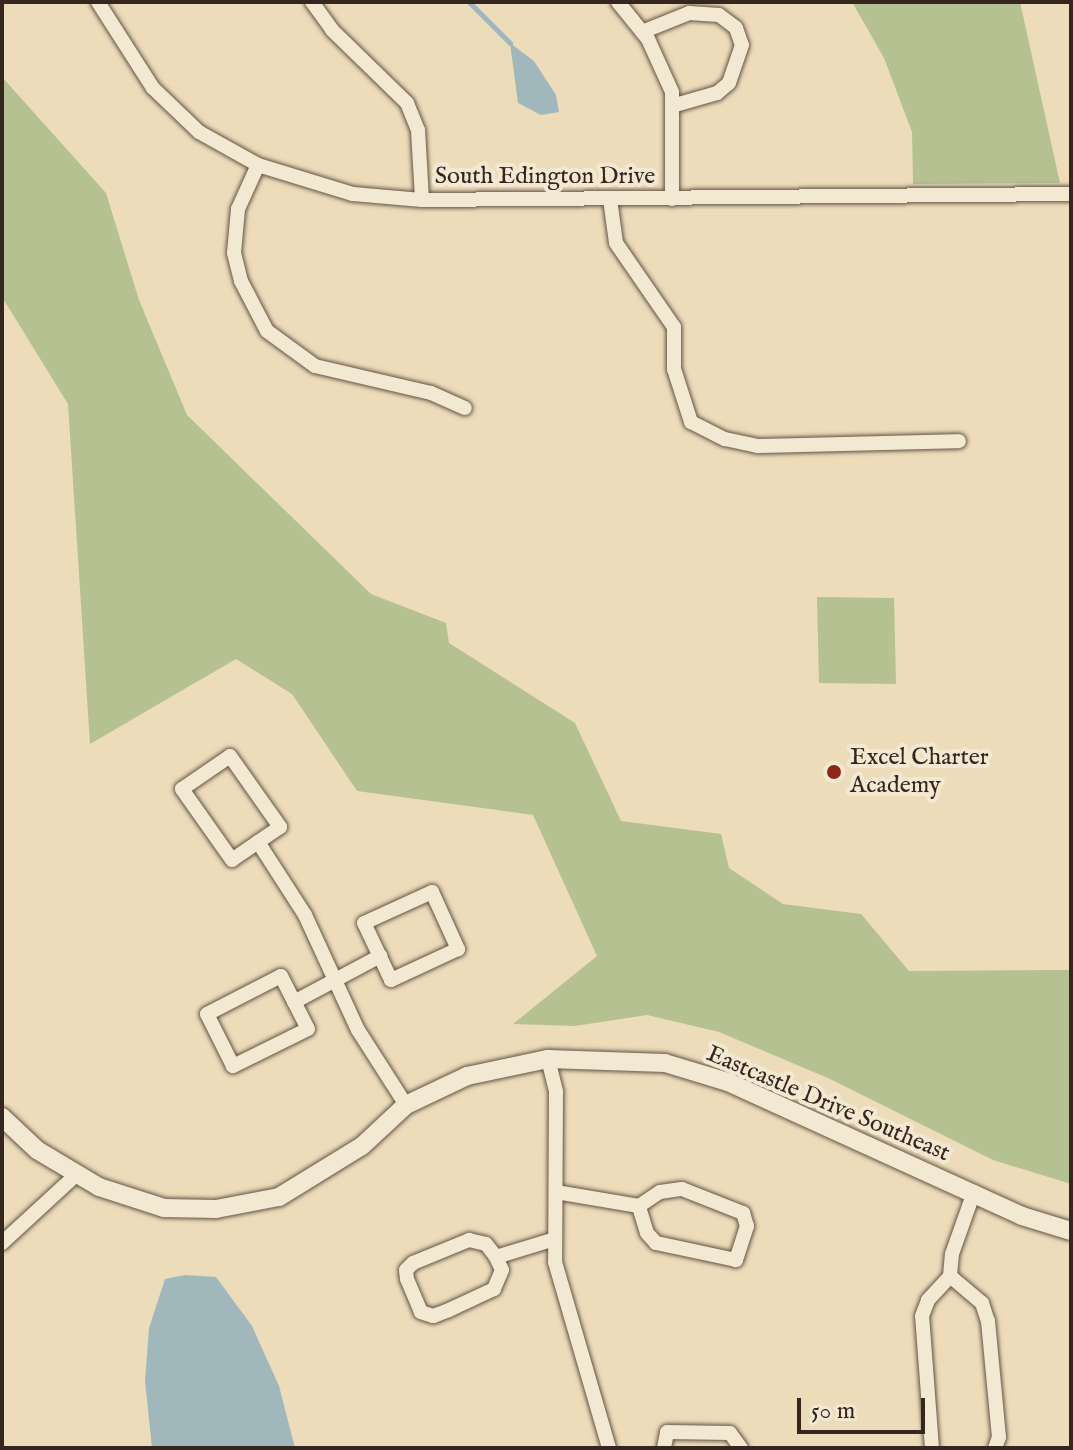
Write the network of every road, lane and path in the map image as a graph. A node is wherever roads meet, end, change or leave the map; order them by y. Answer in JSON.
{"nodes":[{"id":1,"x":98,"y":2,"type":"edge"},
{"id":2,"x":312,"y":2,"type":"edge"},
{"id":3,"x":618,"y":2,"type":"edge"},
{"id":4,"x":642,"y":32,"type":"junction"},
{"id":5,"x":672,"y":106,"type":"junction"},
{"id":6,"x":258,"y":165,"type":"junction"},
{"id":7,"x":1071,"y":194,"type":"edge"},
{"id":8,"x":610,"y":199,"type":"junction"},
{"id":9,"x":672,"y":199,"type":"junction"},
{"id":10,"x":422,"y":200,"type":"junction"},
{"id":11,"x":465,"y":408,"type":"dead end"},
{"id":12,"x":959,"y":441,"type":"dead end"},
{"id":13,"x":258,"y":842,"type":"junction"},
{"id":14,"x":380,"y":956,"type":"junction"},
{"id":15,"x":336,"y":977,"type":"junction"},
{"id":16,"x":294,"y":1002,"type":"junction"},
{"id":17,"x":548,"y":1059,"type":"junction"},
{"id":18,"x":406,"y":1105,"type":"junction"},
{"id":19,"x":2,"y":1117,"type":"edge"},
{"id":20,"x":77,"y":1174,"type":"junction"},
{"id":21,"x":556,"y":1192,"type":"junction"},
{"id":22,"x":974,"y":1192,"type":"junction"},
{"id":23,"x":639,"y":1206,"type":"junction"},
{"id":24,"x":1071,"y":1231,"type":"edge"},
{"id":25,"x":555,"y":1239,"type":"junction"},
{"id":26,"x":2,"y":1243,"type":"edge"},
{"id":27,"x":496,"y":1257,"type":"junction"},
{"id":28,"x":950,"y":1276,"type":"junction"},
{"id":29,"x":609,"y":1448,"type":"edge"},
{"id":30,"x":664,"y":1448,"type":"edge"},
{"id":31,"x":741,"y":1448,"type":"edge"},
{"id":32,"x":932,"y":1448,"type":"edge"},
{"id":33,"x":995,"y":1448,"type":"edge"}],
"edges":[{"from":1,"to":6,"type":"street","name":"South Edington Drive"},
{"from":2,"to":10,"type":"street"},
{"from":3,"to":4,"type":"street"},
{"from":4,"to":5,"type":"street"},
{"from":4,"to":5,"type":"street"},
{"from":5,"to":9,"type":"street"},
{"from":6,"to":10,"type":"street","name":"South Edington Drive"},
{"from":6,"to":11,"type":"street"},
{"from":7,"to":9,"type":"street","name":"South Edington Drive"},
{"from":8,"to":9,"type":"street","name":"South Edington Drive"},
{"from":8,"to":10,"type":"street","name":"South Edington Drive"},
{"from":8,"to":12,"type":"street"},
{"from":13,"to":13,"type":"street"},
{"from":13,"to":15,"type":"street"},
{"from":14,"to":14,"type":"street"},
{"from":14,"to":15,"type":"street"},
{"from":15,"to":16,"type":"street"},
{"from":15,"to":18,"type":"street"},
{"from":16,"to":16,"type":"street"},
{"from":17,"to":18,"type":"street","name":"Eastcastle Drive Southeast"},
{"from":17,"to":21,"type":"street"},
{"from":17,"to":22,"type":"street","name":"Eastcastle Drive Southeast"},
{"from":18,"to":20,"type":"street","name":"Eastcastle Drive Southeast"},
{"from":19,"to":20,"type":"street","name":"Eastcastle Drive Southeast"},
{"from":20,"to":26,"type":"street"},
{"from":21,"to":23,"type":"street"},
{"from":21,"to":25,"type":"street"},
{"from":22,"to":24,"type":"street","name":"Eastcastle Drive Southeast"},
{"from":22,"to":28,"type":"street"},
{"from":23,"to":23,"type":"street"},
{"from":25,"to":27,"type":"street"},
{"from":25,"to":29,"type":"street"},
{"from":27,"to":27,"type":"street"},
{"from":28,"to":32,"type":"street"},
{"from":28,"to":33,"type":"street"},
{"from":30,"to":31,"type":"street"}]}
